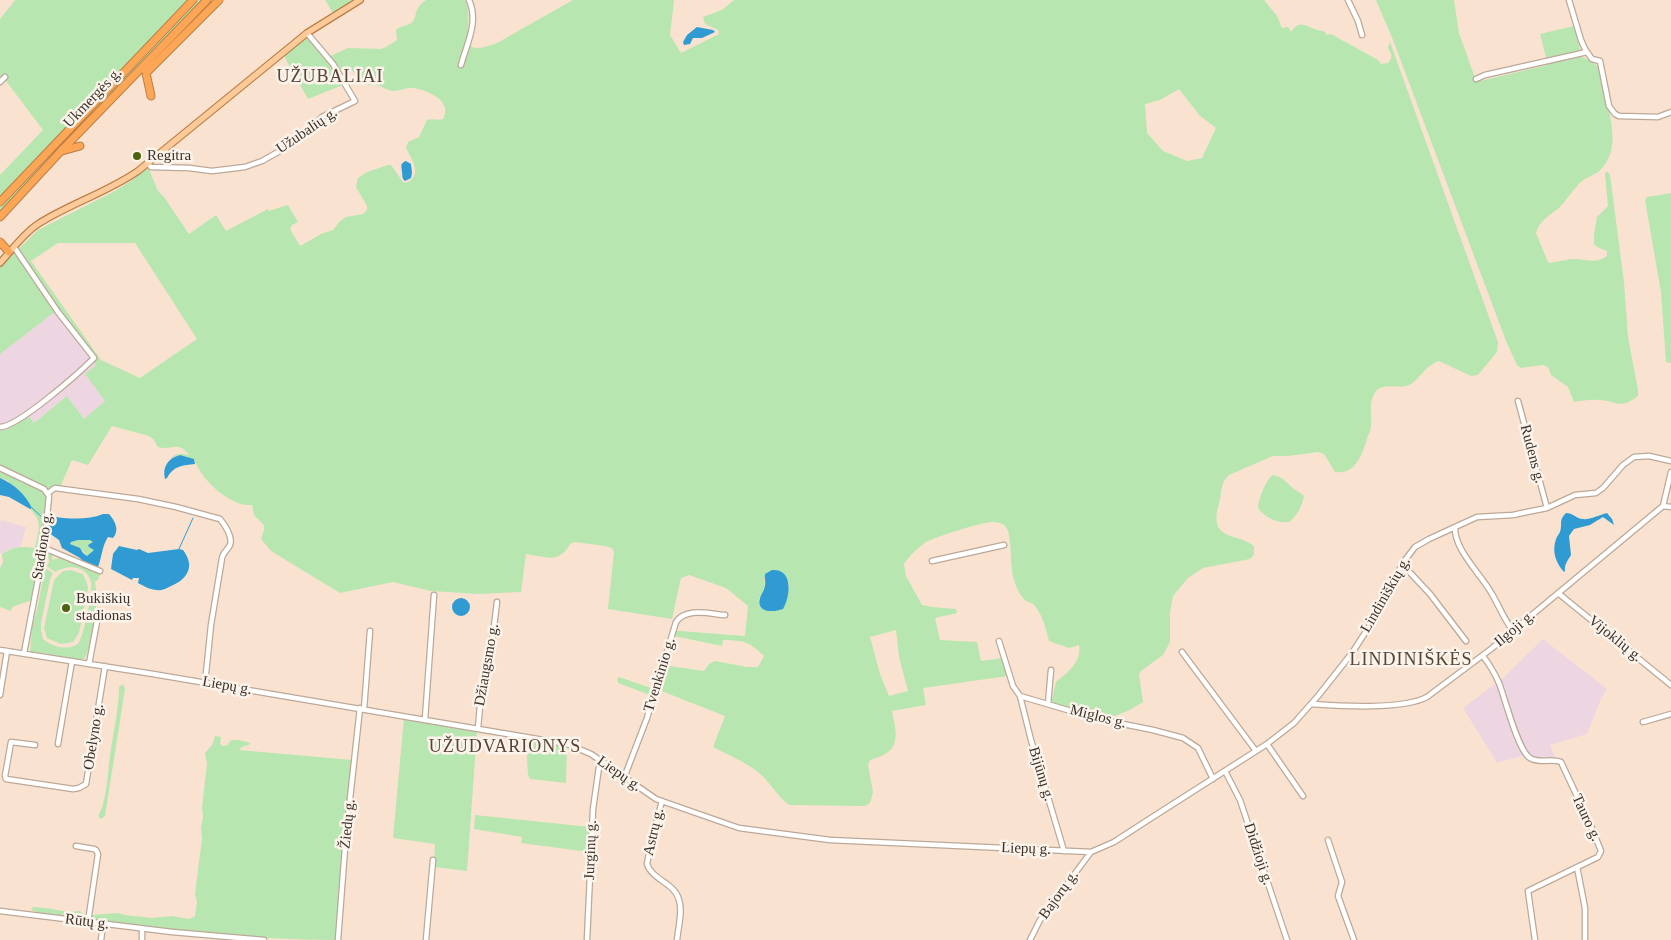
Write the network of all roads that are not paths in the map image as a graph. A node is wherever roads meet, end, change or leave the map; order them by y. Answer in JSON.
{"nodes":[{"id":1,"x":194,"y":0,"type":"edge"},
{"id":2,"x":207,"y":0,"type":"edge"},
{"id":3,"x":219,"y":0,"type":"edge"},
{"id":4,"x":360,"y":0,"type":"edge"},
{"id":5,"x":469,"y":0,"type":"edge"},
{"id":6,"x":1348,"y":0,"type":"edge"},
{"id":7,"x":1569,"y":0,"type":"edge"},
{"id":8,"x":307,"y":33,"type":"junction"},
{"id":9,"x":1362,"y":35,"type":"dead end"},
{"id":10,"x":1587,"y":52,"type":"junction"},
{"id":11,"x":461,"y":65,"type":"dead end"},
{"id":12,"x":5,"y":77,"type":"dead end"},
{"id":13,"x":1476,"y":79,"type":"dead end"},
{"id":14,"x":0,"y":82,"type":"edge"},
{"id":15,"x":151,"y":96,"type":"dead end"},
{"id":16,"x":1671,"y":112,"type":"edge"},
{"id":17,"x":80,"y":146,"type":"dead end"},
{"id":18,"x":60,"y":152,"type":"junction"},
{"id":19,"x":148,"y":164,"type":"junction"},
{"id":20,"x":0,"y":202,"type":"edge"},
{"id":21,"x":1,"y":216,"type":"edge"},
{"id":22,"x":1,"y":244,"type":"edge"},
{"id":23,"x":11,"y":250,"type":"junction"},
{"id":24,"x":0,"y":263,"type":"edge"},
{"id":25,"x":1518,"y":401,"type":"dead end"},
{"id":26,"x":0,"y":428,"type":"edge"},
{"id":27,"x":1671,"y":461,"type":"edge"},
{"id":28,"x":0,"y":468,"type":"edge"},
{"id":29,"x":1671,"y":472,"type":"edge"},
{"id":30,"x":48,"y":493,"type":"junction"},
{"id":31,"x":1663,"y":506,"type":"junction"},
{"id":32,"x":1671,"y":507,"type":"edge"},
{"id":33,"x":1547,"y":508,"type":"junction"},
{"id":34,"x":1455,"y":527,"type":"junction"},
{"id":35,"x":1441,"y":534,"type":"junction"},
{"id":36,"x":1456,"y":539,"type":"junction"},
{"id":37,"x":1004,"y":545,"type":"dead end"},
{"id":38,"x":44,"y":548,"type":"junction"},
{"id":39,"x":932,"y":561,"type":"dead end"},
{"id":40,"x":1402,"y":564,"type":"junction"},
{"id":41,"x":100,"y":571,"type":"dead end"},
{"id":42,"x":1558,"y":593,"type":"junction"},
{"id":43,"x":434,"y":595,"type":"dead end"},
{"id":44,"x":498,"y":602,"type":"dead end"},
{"id":45,"x":99,"y":611,"type":"dead end"},
{"id":46,"x":725,"y":615,"type":"dead end"},
{"id":47,"x":370,"y":631,"type":"dead end"},
{"id":48,"x":1513,"y":631,"type":"junction"},
{"id":49,"x":999,"y":641,"type":"dead end"},
{"id":50,"x":1466,"y":641,"type":"dead end"},
{"id":51,"x":0,"y":650,"type":"edge"},
{"id":52,"x":7,"y":651,"type":"junction"},
{"id":53,"x":1182,"y":652,"type":"dead end"},
{"id":54,"x":24,"y":653,"type":"junction"},
{"id":55,"x":1483,"y":656,"type":"junction"},
{"id":56,"x":72,"y":661,"type":"junction"},
{"id":57,"x":88,"y":664,"type":"junction"},
{"id":58,"x":106,"y":666,"type":"junction"},
{"id":59,"x":1051,"y":670,"type":"dead end"},
{"id":60,"x":205,"y":683,"type":"junction"},
{"id":61,"x":1671,"y":685,"type":"edge"},
{"id":62,"x":0,"y":695,"type":"edge"},
{"id":63,"x":1020,"y":696,"type":"junction"},
{"id":64,"x":1048,"y":704,"type":"junction"},
{"id":65,"x":1312,"y":704,"type":"junction"},
{"id":66,"x":362,"y":709,"type":"junction"},
{"id":67,"x":1671,"y":714,"type":"edge"},
{"id":68,"x":425,"y":719,"type":"junction"},
{"id":69,"x":1643,"y":722,"type":"dead end"},
{"id":70,"x":478,"y":728,"type":"junction"},
{"id":71,"x":58,"y":744,"type":"dead end"},
{"id":72,"x":1268,"y":744,"type":"junction"},
{"id":73,"x":34,"y":745,"type":"dead end"},
{"id":74,"x":1256,"y":751,"type":"junction"},
{"id":75,"x":600,"y":760,"type":"junction"},
{"id":76,"x":1225,"y":771,"type":"junction"},
{"id":77,"x":624,"y":778,"type":"junction"},
{"id":78,"x":1212,"y":779,"type":"junction"},
{"id":79,"x":1303,"y":796,"type":"dead end"},
{"id":80,"x":662,"y":801,"type":"junction"},
{"id":81,"x":1328,"y":840,"type":"dead end"},
{"id":82,"x":76,"y":846,"type":"dead end"},
{"id":83,"x":1064,"y":851,"type":"junction"},
{"id":84,"x":1091,"y":852,"type":"junction"},
{"id":85,"x":433,"y":860,"type":"dead end"},
{"id":86,"x":1577,"y":867,"type":"junction"},
{"id":87,"x":0,"y":911,"type":"edge"},
{"id":88,"x":88,"y":922,"type":"junction"},
{"id":89,"x":103,"y":924,"type":"junction"},
{"id":90,"x":142,"y":929,"type":"junction"},
{"id":91,"x":203,"y":938,"type":"edge"},
{"id":92,"x":100,"y":940,"type":"edge"},
{"id":93,"x":142,"y":940,"type":"edge"},
{"id":94,"x":264,"y":940,"type":"edge"},
{"id":95,"x":338,"y":940,"type":"edge"},
{"id":96,"x":426,"y":940,"type":"edge"},
{"id":97,"x":587,"y":940,"type":"edge"},
{"id":98,"x":677,"y":940,"type":"edge"},
{"id":99,"x":1030,"y":940,"type":"edge"},
{"id":100,"x":1287,"y":940,"type":"edge"},
{"id":101,"x":1354,"y":940,"type":"edge"},
{"id":102,"x":1535,"y":940,"type":"edge"},
{"id":103,"x":1585,"y":940,"type":"edge"}],
"edges":[{"from":1,"to":20,"type":"highway","name":"Ukmergės g."},
{"from":2,"to":18,"type":"highway","name":"Ukmergės g."},
{"from":3,"to":15,"type":"highway"},
{"from":4,"to":8,"type":"main road"},
{"from":5,"to":11,"type":"street"},
{"from":6,"to":9,"type":"street"},
{"from":7,"to":10,"type":"street"},
{"from":8,"to":19,"type":"main road"},
{"from":8,"to":19,"type":"street","name":"Užubalių g."},
{"from":10,"to":13,"type":"street"},
{"from":10,"to":16,"type":"street"},
{"from":12,"to":14,"type":"street"},
{"from":17,"to":18,"type":"highway"},
{"from":18,"to":21,"type":"highway","name":"Ukmergės g."},
{"from":19,"to":23,"type":"main road"},
{"from":22,"to":23,"type":"highway"},
{"from":23,"to":24,"type":"main road"},
{"from":23,"to":26,"type":"street"},
{"from":25,"to":33,"type":"street","name":"Rudens g."},
{"from":27,"to":33,"type":"street","name":"Lindiniškių g."},
{"from":28,"to":30,"type":"street","name":"Stadiono g."},
{"from":29,"to":31,"type":"street"},
{"from":30,"to":38,"type":"street","name":"Stadiono g."},
{"from":30,"to":60,"type":"street"},
{"from":31,"to":32,"type":"street"},
{"from":31,"to":42,"type":"street","name":"Ilgoji g."},
{"from":33,"to":34,"type":"street","name":"Lindiniškių g."},
{"from":34,"to":35,"type":"street","name":"Lindiniškių g."},
{"from":34,"to":36,"type":"street"},
{"from":35,"to":36,"type":"street"},
{"from":35,"to":40,"type":"street","name":"Lindiniškių g."},
{"from":36,"to":48,"type":"street"},
{"from":37,"to":39,"type":"street"},
{"from":38,"to":41,"type":"street"},
{"from":38,"to":54,"type":"street","name":"Stadiono g."},
{"from":40,"to":50,"type":"street"},
{"from":40,"to":65,"type":"street","name":"Lindiniškių g."},
{"from":42,"to":48,"type":"street","name":"Ilgoji g."},
{"from":42,"to":61,"type":"street","name":"Vijoklių g."},
{"from":43,"to":68,"type":"street"},
{"from":44,"to":70,"type":"street","name":"Džiaugsmo g."},
{"from":45,"to":57,"type":"street"},
{"from":46,"to":77,"type":"street","name":"Tvenkinio g."},
{"from":47,"to":66,"type":"street","name":"Žiedų g."},
{"from":48,"to":55,"type":"street","name":"Ilgoji g."},
{"from":49,"to":63,"type":"street"},
{"from":51,"to":52,"type":"street","name":"Liepų g."},
{"from":52,"to":54,"type":"street","name":"Liepų g."},
{"from":52,"to":62,"type":"street"},
{"from":53,"to":74,"type":"street"},
{"from":54,"to":56,"type":"street","name":"Liepų g."},
{"from":55,"to":65,"type":"street","name":"Ilgoji g."},
{"from":55,"to":86,"type":"street","name":"Tauro g."},
{"from":56,"to":57,"type":"street","name":"Liepų g."},
{"from":56,"to":71,"type":"street"},
{"from":57,"to":58,"type":"street","name":"Liepų g."},
{"from":58,"to":60,"type":"street","name":"Liepų g."},
{"from":58,"to":73,"type":"street","name":"Obelyno g."},
{"from":59,"to":64,"type":"street"},
{"from":60,"to":66,"type":"street","name":"Liepų g."},
{"from":63,"to":64,"type":"street","name":"Miglos g."},
{"from":63,"to":83,"type":"street","name":"Bijūnų g."},
{"from":64,"to":78,"type":"street","name":"Miglos g."},
{"from":65,"to":72,"type":"street","name":"Lindiniškių g."},
{"from":66,"to":68,"type":"street","name":"Liepų g."},
{"from":66,"to":95,"type":"street","name":"Žiedų g."},
{"from":67,"to":69,"type":"street"},
{"from":68,"to":70,"type":"street","name":"Liepų g."},
{"from":70,"to":75,"type":"street","name":"Liepų g."},
{"from":72,"to":74,"type":"street","name":"Lindiniškių g."},
{"from":72,"to":79,"type":"street"},
{"from":74,"to":76,"type":"street","name":"Lindiniškių g."},
{"from":75,"to":77,"type":"street","name":"Liepų g."},
{"from":75,"to":97,"type":"street","name":"Jurginų g."},
{"from":76,"to":78,"type":"street","name":"Lindiniškių g."},
{"from":76,"to":100,"type":"street","name":"Didžioji g."},
{"from":77,"to":80,"type":"street","name":"Liepų g."},
{"from":78,"to":84,"type":"street","name":"Lindiniškių g."},
{"from":80,"to":83,"type":"street","name":"Liepų g."},
{"from":80,"to":98,"type":"street","name":"Astrų g."},
{"from":81,"to":101,"type":"street"},
{"from":82,"to":88,"type":"street"},
{"from":83,"to":84,"type":"street","name":"Liepų g."},
{"from":84,"to":99,"type":"street","name":"Bajorų g."},
{"from":85,"to":96,"type":"street"},
{"from":86,"to":102,"type":"street","name":"Tauro g."},
{"from":86,"to":103,"type":"street"},
{"from":87,"to":88,"type":"street","name":"Rūtų g."},
{"from":88,"to":89,"type":"street","name":"Rūtų g."},
{"from":89,"to":90,"type":"street","name":"Rūtų g."},
{"from":89,"to":92,"type":"street"},
{"from":90,"to":91,"type":"street","name":"Rūtų g."},
{"from":90,"to":93,"type":"street"},
{"from":91,"to":94,"type":"street","name":"Rūtų g."}]}
